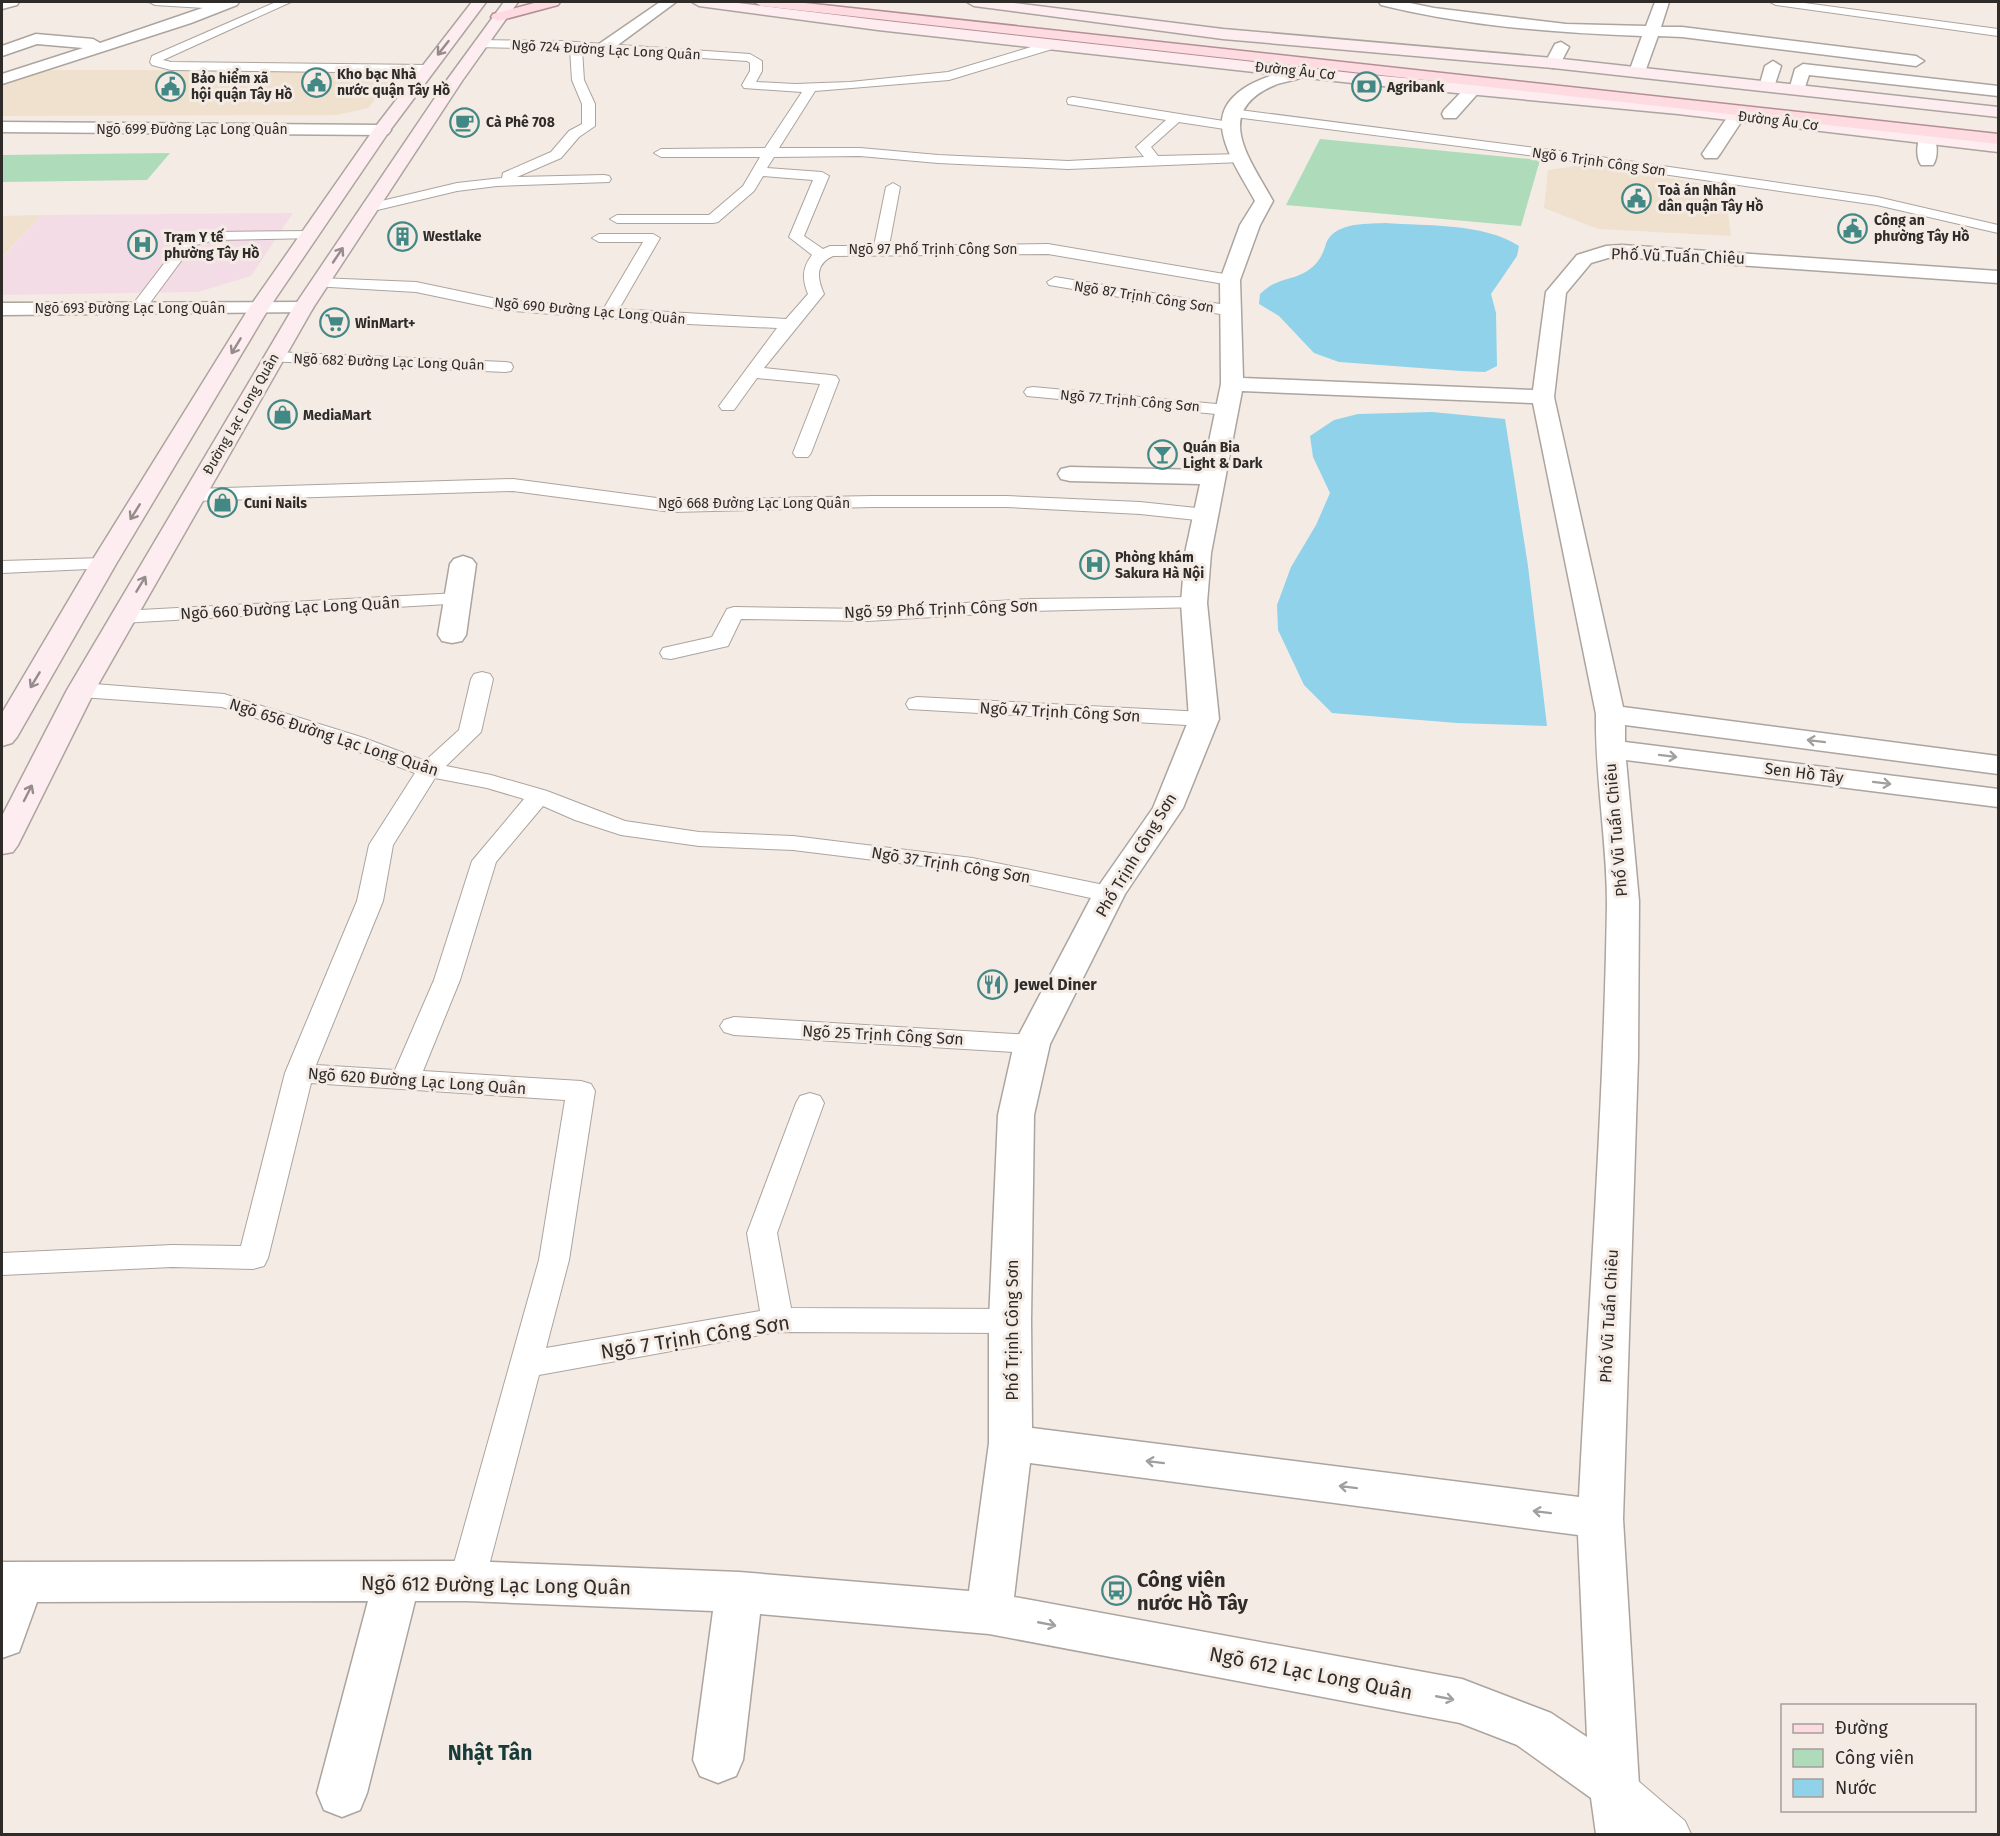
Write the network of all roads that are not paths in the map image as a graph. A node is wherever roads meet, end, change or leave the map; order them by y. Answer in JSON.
{"nodes":[{"id":1,"x":12,"y":2,"type":"edge"},
{"id":2,"x":155,"y":2,"type":"edge"},
{"id":3,"x":285,"y":2,"type":"edge"},
{"id":4,"x":479,"y":2,"type":"edge"},
{"id":5,"x":553,"y":2,"type":"edge"},
{"id":6,"x":669,"y":2,"type":"edge"},
{"id":7,"x":699,"y":2,"type":"edge"},
{"id":8,"x":761,"y":2,"type":"edge"},
{"id":9,"x":887,"y":2,"type":"edge"},
{"id":10,"x":975,"y":2,"type":"edge"},
{"id":11,"x":1386,"y":2,"type":"edge"},
{"id":12,"x":1662,"y":2,"type":"edge"},
{"id":13,"x":1776,"y":2,"type":"edge"},
{"id":14,"x":227,"y":4,"type":"edge"},
{"id":15,"x":2,"y":5,"type":"edge"},
{"id":16,"x":505,"y":9,"type":"edge"},
{"id":17,"x":1652,"y":32,"type":"junction"},
{"id":18,"x":1998,"y":33,"type":"edge"},
{"id":19,"x":479,"y":44,"type":"junction"},
{"id":20,"x":1055,"y":44,"type":"junction"},
{"id":21,"x":108,"y":45,"type":"junction"},
{"id":22,"x":576,"y":46,"type":"junction"},
{"id":23,"x":1561,"y":47,"type":"dead end"},
{"id":24,"x":605,"y":48,"type":"junction"},
{"id":25,"x":1292,"y":49,"type":"junction"},
{"id":26,"x":2,"y":51,"type":"edge"},
{"id":27,"x":1916,"y":61,"type":"dead end"},
{"id":28,"x":1280,"y":62,"type":"junction"},
{"id":29,"x":1553,"y":63,"type":"junction"},
{"id":30,"x":1773,"y":66,"type":"dead end"},
{"id":31,"x":427,"y":69,"type":"junction"},
{"id":32,"x":1301,"y":72,"type":"junction"},
{"id":33,"x":1637,"y":72,"type":"junction"},
{"id":34,"x":2,"y":79,"type":"edge"},
{"id":35,"x":812,"y":87,"type":"junction"},
{"id":36,"x":1767,"y":87,"type":"junction"},
{"id":37,"x":1474,"y":88,"type":"junction"},
{"id":38,"x":1797,"y":90,"type":"junction"},
{"id":39,"x":1998,"y":91,"type":"edge"},
{"id":40,"x":1073,"y":100,"type":"dead end"},
{"id":41,"x":1998,"y":112,"type":"edge"},
{"id":42,"x":1450,"y":114,"type":"dead end"},
{"id":43,"x":1737,"y":116,"type":"junction"},
{"id":44,"x":1177,"y":117,"type":"junction"},
{"id":45,"x":1232,"y":119,"type":"junction"},
{"id":46,"x":1998,"y":126,"type":"edge"},
{"id":47,"x":2,"y":127,"type":"edge"},
{"id":48,"x":382,"y":130,"type":"junction"},
{"id":49,"x":1998,"y":139,"type":"edge"},
{"id":50,"x":1927,"y":140,"type":"junction"},
{"id":51,"x":1998,"y":147,"type":"edge"},
{"id":52,"x":770,"y":152,"type":"junction"},
{"id":53,"x":661,"y":153,"type":"dead end"},
{"id":54,"x":1711,"y":154,"type":"dead end"},
{"id":55,"x":1242,"y":158,"type":"junction"},
{"id":56,"x":1154,"y":160,"type":"junction"},
{"id":57,"x":1927,"y":161,"type":"dead end"},
{"id":58,"x":758,"y":172,"type":"junction"},
{"id":59,"x":604,"y":179,"type":"dead end"},
{"id":60,"x":497,"y":182,"type":"junction"},
{"id":61,"x":893,"y":187,"type":"dead end"},
{"id":62,"x":369,"y":208,"type":"junction"},
{"id":63,"x":616,"y":219,"type":"dead end"},
{"id":64,"x":1998,"y":229,"type":"edge"},
{"id":65,"x":311,"y":235,"type":"junction"},
{"id":66,"x":599,"y":238,"type":"dead end"},
{"id":67,"x":881,"y":249,"type":"junction"},
{"id":68,"x":820,"y":255,"type":"junction"},
{"id":69,"x":1998,"y":277,"type":"edge"},
{"id":70,"x":1055,"y":282,"type":"dead end"},
{"id":71,"x":319,"y":283,"type":"junction"},
{"id":72,"x":1231,"y":296,"type":"junction"},
{"id":73,"x":138,"y":308,"type":"junction"},
{"id":74,"x":259,"y":308,"type":"junction"},
{"id":75,"x":303,"y":308,"type":"junction"},
{"id":76,"x":2,"y":309,"type":"edge"},
{"id":77,"x":609,"y":313,"type":"junction"},
{"id":78,"x":791,"y":324,"type":"junction"},
{"id":79,"x":273,"y":357,"type":"junction"},
{"id":80,"x":505,"y":367,"type":"dead end"},
{"id":81,"x":753,"y":372,"type":"junction"},
{"id":82,"x":1033,"y":392,"type":"dead end"},
{"id":83,"x":1230,"y":397,"type":"junction"},
{"id":84,"x":1543,"y":397,"type":"junction"},
{"id":85,"x":728,"y":406,"type":"dead end"},
{"id":86,"x":802,"y":453,"type":"dead end"},
{"id":87,"x":1070,"y":474,"type":"dead end"},
{"id":88,"x":1214,"y":477,"type":"junction"},
{"id":89,"x":194,"y":495,"type":"junction"},
{"id":90,"x":1206,"y":515,"type":"junction"},
{"id":91,"x":103,"y":564,"type":"junction"},
{"id":92,"x":463,"y":564,"type":"dead end"},
{"id":93,"x":2,"y":567,"type":"edge"},
{"id":94,"x":458,"y":599,"type":"junction"},
{"id":95,"x":1194,"y":603,"type":"junction"},
{"id":96,"x":122,"y":617,"type":"junction"},
{"id":97,"x":452,"y":635,"type":"dead end"},
{"id":98,"x":671,"y":653,"type":"dead end"},
{"id":99,"x":482,"y":680,"type":"dead end"},
{"id":100,"x":81,"y":690,"type":"junction"},
{"id":101,"x":917,"y":705,"type":"dead end"},
{"id":102,"x":9,"y":710,"type":"edge"},
{"id":103,"x":1204,"y":719,"type":"junction"},
{"id":104,"x":1610,"y":732,"type":"junction"},
{"id":105,"x":2,"y":737,"type":"edge"},
{"id":106,"x":1998,"y":765,"type":"edge"},
{"id":107,"x":429,"y":770,"type":"junction"},
{"id":108,"x":539,"y":796,"type":"junction"},
{"id":109,"x":1998,"y":798,"type":"edge"},
{"id":110,"x":793,"y":843,"type":"joint"},
{"id":111,"x":2,"y":845,"type":"edge"},
{"id":112,"x":1109,"y":894,"type":"junction"},
{"id":113,"x":734,"y":1026,"type":"dead end"},
{"id":114,"x":1032,"y":1044,"type":"junction"},
{"id":115,"x":299,"y":1073,"type":"junction"},
{"id":116,"x":405,"y":1080,"type":"junction"},
{"id":117,"x":810,"y":1104,"type":"dead end"},
{"id":118,"x":2,"y":1264,"type":"edge"},
{"id":119,"x":777,"y":1320,"type":"junction"},
{"id":120,"x":1010,"y":1321,"type":"junction"},
{"id":121,"x":524,"y":1365,"type":"junction"},
{"id":122,"x":1011,"y":1443,"type":"junction"},
{"id":123,"x":1600,"y":1519,"type":"junction"},
{"id":124,"x":397,"y":1581,"type":"junction"},
{"id":125,"x":467,"y":1581,"type":"junction"},
{"id":126,"x":11,"y":1582,"type":"edge"},
{"id":127,"x":739,"y":1592,"type":"junction"},
{"id":128,"x":989,"y":1613,"type":"junction"},
{"id":129,"x":2,"y":1637,"type":"edge"},
{"id":130,"x":718,"y":1760,"type":"dead end"},
{"id":131,"x":1614,"y":1785,"type":"junction"},
{"id":132,"x":342,"y":1793,"type":"dead end"},
{"id":133,"x":1621,"y":1834,"type":"edge"},
{"id":134,"x":1671,"y":1834,"type":"edge"}],
"edges":[{"from":1,"to":15,"type":"street"},
{"from":2,"to":14,"type":"lane"},
{"from":3,"to":31,"type":"lane"},
{"from":4,"to":31,"type":"main road","one_way":true},
{"from":5,"to":16,"type":"main road"},
{"from":6,"to":24,"type":"street"},
{"from":7,"to":20,"type":"main road","name":"Đường Âu Cơ"},
{"from":8,"to":28,"type":"main road","name":"Đường Âu Cơ"},
{"from":9,"to":25,"type":"main road","name":"Đường Âu Cơ"},
{"from":10,"to":29,"type":"main road","name":"Đường Âu Cơ"},
{"from":11,"to":17,"type":"street"},
{"from":12,"to":17,"type":"street"},
{"from":13,"to":18,"type":"lane"},
{"from":14,"to":21,"type":"street"},
{"from":16,"to":19,"type":"main road","name":"Đường Lạc Long Quân"},
{"from":17,"to":27,"type":"street"},
{"from":17,"to":33,"type":"street"},
{"from":19,"to":22,"type":"lane","name":"Ngõ 724 Đường Lạc Long Quân"},
{"from":19,"to":62,"type":"main road","name":"Đường Lạc Long Quân"},
{"from":20,"to":32,"type":"main road","name":"Đường Âu Cơ"},
{"from":20,"to":35,"type":"lane"},
{"from":21,"to":26,"type":"street"},
{"from":21,"to":34,"type":"street"},
{"from":22,"to":24,"type":"lane","name":"Ngõ 724 Đường Lạc Long Quân"},
{"from":22,"to":60,"type":"lane"},
{"from":23,"to":29,"type":"street"},
{"from":24,"to":35,"type":"lane","name":"Ngõ 724 Đường Lạc Long Quân"},
{"from":25,"to":28,"type":"main road"},
{"from":25,"to":46,"type":"main road","name":"Đường Âu Cơ"},
{"from":28,"to":49,"type":"main road","name":"Đường Âu Cơ"},
{"from":29,"to":33,"type":"main road","name":"Đường Âu Cơ"},
{"from":30,"to":36,"type":"street"},
{"from":31,"to":48,"type":"main road"},
{"from":32,"to":37,"type":"main road","name":"Đường Âu Cơ"},
{"from":32,"to":45,"type":"street"},
{"from":33,"to":36,"type":"main road","name":"Đường Âu Cơ"},
{"from":35,"to":52,"type":"lane"},
{"from":36,"to":38,"type":"main road","name":"Đường Âu Cơ"},
{"from":37,"to":42,"type":"street"},
{"from":37,"to":43,"type":"main road","name":"Đường Âu Cơ"},
{"from":38,"to":39,"type":"street"},
{"from":38,"to":41,"type":"main road","name":"Đường Âu Cơ"},
{"from":40,"to":44,"type":"lane","name":"Ngõ 6 Trịnh Công Sơn"},
{"from":43,"to":50,"type":"main road","name":"Đường Âu Cơ"},
{"from":43,"to":54,"type":"street"},
{"from":44,"to":45,"type":"lane","name":"Ngõ 6 Trịnh Công Sơn"},
{"from":44,"to":56,"type":"lane"},
{"from":45,"to":55,"type":"street","name":"Phố Trịnh Công Sơn"},
{"from":45,"to":64,"type":"lane","name":"Ngõ 6 Trịnh Công Sơn"},
{"from":47,"to":48,"type":"street","name":"Ngõ 699 Đường Lạc Long Quân"},
{"from":48,"to":65,"type":"main road"},
{"from":50,"to":51,"type":"main road","name":"Đường Âu Cơ"},
{"from":50,"to":57,"type":"street"},
{"from":52,"to":53,"type":"lane"},
{"from":52,"to":56,"type":"lane"},
{"from":52,"to":58,"type":"lane"},
{"from":55,"to":56,"type":"lane"},
{"from":55,"to":72,"type":"street","name":"Phố Trịnh Công Sơn"},
{"from":58,"to":63,"type":"lane"},
{"from":58,"to":68,"type":"lane"},
{"from":59,"to":60,"type":"lane"},
{"from":60,"to":62,"type":"lane"},
{"from":61,"to":67,"type":"lane"},
{"from":71,"to":62,"type":"main road","name":"Đường Lạc Long Quân","one_way":true},
{"from":65,"to":73,"type":"lane"},
{"from":65,"to":74,"type":"main road"},
{"from":66,"to":77,"type":"lane"},
{"from":67,"to":68,"type":"lane","name":"Ngõ 97 Phố Trịnh Công Sơn"},
{"from":67,"to":72,"type":"lane","name":"Ngõ 97 Phố Trịnh Công Sơn"},
{"from":68,"to":78,"type":"lane"},
{"from":69,"to":84,"type":"street","name":"Phố Vũ Tuấn Chiêu"},
{"from":70,"to":72,"type":"lane","name":"Ngõ 87 Trịnh Công Sơn"},
{"from":71,"to":75,"type":"main road","name":"Đường Lạc Long Quân"},
{"from":71,"to":77,"type":"lane","name":"Ngõ 690 Đường Lạc Long Quân"},
{"from":72,"to":83,"type":"street","name":"Phố Trịnh Công Sơn"},
{"from":73,"to":74,"type":"street","name":"Ngõ 693 Đường Lạc Long Quân"},
{"from":73,"to":76,"type":"street","name":"Ngõ 693 Đường Lạc Long Quân"},
{"from":74,"to":75,"type":"street","name":"Ngõ 693 Đường Lạc Long Quân"},
{"from":74,"to":91,"type":"main road","one_way":true},
{"from":75,"to":79,"type":"main road","name":"Đường Lạc Long Quân"},
{"from":77,"to":78,"type":"lane","name":"Ngõ 690 Đường Lạc Long Quân"},
{"from":78,"to":81,"type":"lane"},
{"from":79,"to":80,"type":"lane","name":"Ngõ 682 Đường Lạc Long Quân"},
{"from":79,"to":89,"type":"main road","name":"Đường Lạc Long Quân"},
{"from":81,"to":85,"type":"lane"},
{"from":81,"to":86,"type":"lane"},
{"from":82,"to":83,"type":"lane","name":"Ngõ 77 Trịnh Công Sơn"},
{"from":83,"to":84,"type":"street"},
{"from":83,"to":88,"type":"street","name":"Phố Trịnh Công Sơn"},
{"from":84,"to":104,"type":"street","name":"Phố Vũ Tuấn Chiêu"},
{"from":87,"to":88,"type":"street"},
{"from":88,"to":90,"type":"street","name":"Phố Trịnh Công Sơn"},
{"from":89,"to":90,"type":"lane","name":"Ngõ 668 Đường Lạc Long Quân"},
{"from":96,"to":89,"type":"main road","name":"Đường Lạc Long Quân","one_way":true},
{"from":90,"to":95,"type":"street","name":"Phố Trịnh Công Sơn"},
{"from":91,"to":93,"type":"lane"},
{"from":91,"to":102,"type":"main road","one_way":true},
{"from":92,"to":94,"type":"street"},
{"from":94,"to":96,"type":"lane","name":"Ngõ 660 Đường Lạc Long Quân"},
{"from":94,"to":97,"type":"street"},
{"from":95,"to":98,"type":"lane","name":"Ngõ 59 Phố Trịnh Công Sơn"},
{"from":95,"to":103,"type":"street","name":"Phố Trịnh Công Sơn"},
{"from":96,"to":100,"type":"main road","name":"Đường Lạc Long Quân"},
{"from":99,"to":107,"type":"lane"},
{"from":100,"to":107,"type":"lane","name":"Ngõ 656 Đường Lạc Long Quân"},
{"from":111,"to":100,"type":"main road","name":"Đường Lạc Long Quân","one_way":true},
{"from":101,"to":103,"type":"lane","name":"Ngõ 47 Trịnh Công Sơn"},
{"from":102,"to":105,"type":"main road"},
{"from":103,"to":112,"type":"street","name":"Phố Trịnh Công Sơn"},
{"from":106,"to":104,"type":"street","name":"Sen Hồ Tây","one_way":true},
{"from":104,"to":109,"type":"street","name":"Sen Hồ Tây","one_way":true},
{"from":104,"to":123,"type":"street","name":"Phố Vũ Tuấn Chiêu"},
{"from":107,"to":108,"type":"lane","name":"Ngõ 656 Đường Lạc Long Quân"},
{"from":107,"to":115,"type":"lane"},
{"from":108,"to":110,"type":"lane","name":"Ngõ 656 Đường Lạc Long Quân"},
{"from":108,"to":116,"type":"lane"},
{"from":110,"to":112,"type":"lane","name":"Ngõ 37 Trịnh Công Sơn"},
{"from":112,"to":114,"type":"street","name":"Phố Trịnh Công Sơn"},
{"from":113,"to":114,"type":"lane","name":"Ngõ 25 Trịnh Công Sơn"},
{"from":114,"to":120,"type":"street","name":"Phố Trịnh Công Sơn"},
{"from":115,"to":116,"type":"lane","name":"Ngõ 620 Đường Lạc Long Quân"},
{"from":115,"to":118,"type":"lane","name":"Ngõ 620 Đường Lạc Long Quân"},
{"from":116,"to":121,"type":"lane","name":"Ngõ 620 Đường Lạc Long Quân"},
{"from":117,"to":119,"type":"lane"},
{"from":119,"to":120,"type":"lane","name":"Ngõ 7 Trịnh Công Sơn"},
{"from":119,"to":121,"type":"lane","name":"Ngõ 7 Trịnh Công Sơn"},
{"from":120,"to":122,"type":"street","name":"Phố Trịnh Công Sơn"},
{"from":121,"to":125,"type":"lane"},
{"from":123,"to":122,"type":"street","one_way":true},
{"from":122,"to":128,"type":"street","name":"Phố Trịnh Công Sơn"},
{"from":123,"to":131,"type":"street","name":"Phố Vũ Tuấn Chiêu"},
{"from":124,"to":125,"type":"street","name":"Ngõ 612 Đường Lạc Long Quân"},
{"from":124,"to":126,"type":"street","name":"Ngõ 612 Đường Lạc Long Quân"},
{"from":124,"to":132,"type":"street"},
{"from":125,"to":127,"type":"street","name":"Ngõ 612 Đường Lạc Long Quân"},
{"from":126,"to":129,"type":"street"},
{"from":127,"to":128,"type":"street","name":"Ngõ 612 Đường Lạc Long Quân"},
{"from":127,"to":130,"type":"street"},
{"from":128,"to":131,"type":"street","name":"Ngõ 612 Lạc Long Quân","one_way":true},
{"from":131,"to":133,"type":"street","name":"Phố Vũ Tuấn Chiêu"},
{"from":131,"to":134,"type":"lane"}]}
